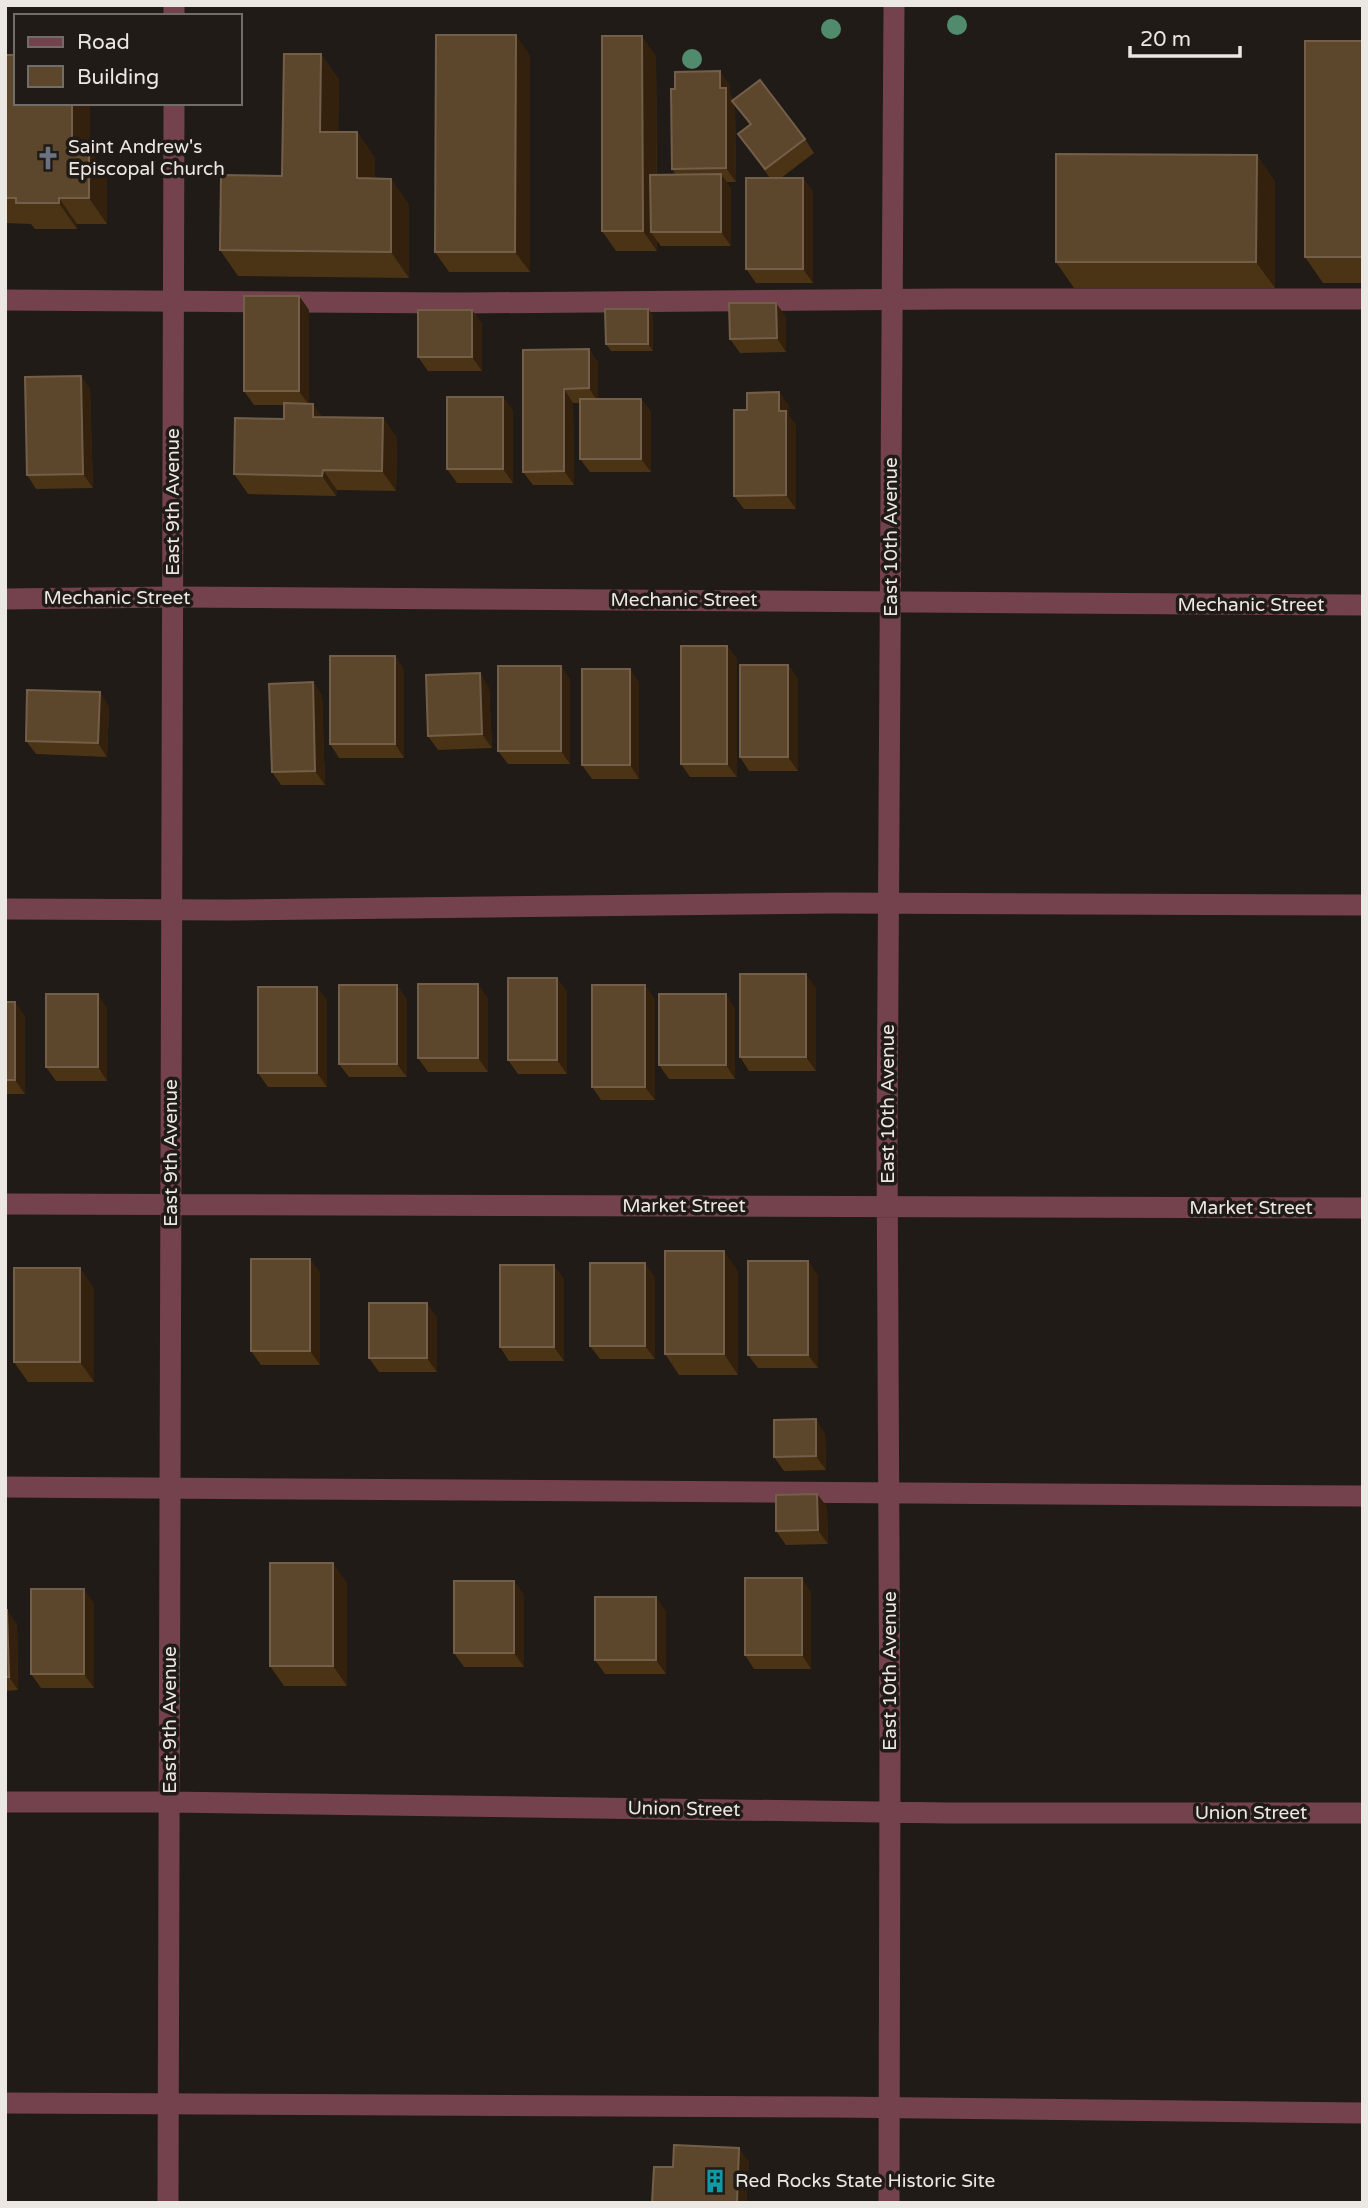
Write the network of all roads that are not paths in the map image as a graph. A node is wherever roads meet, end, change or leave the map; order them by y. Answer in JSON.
{"nodes":[{"id":1,"x":894,"y":5,"type":"edge"},
{"id":2,"x":174,"y":105,"type":"edge"},
{"id":3,"x":893,"y":299,"type":"junction"},
{"id":4,"x":1363,"y":299,"type":"edge"},
{"id":5,"x":5,"y":300,"type":"edge"},
{"id":6,"x":174,"y":301,"type":"junction"},
{"id":7,"x":173,"y":597,"type":"junction"},
{"id":8,"x":5,"y":599,"type":"edge"},
{"id":9,"x":891,"y":601,"type":"junction"},
{"id":10,"x":1363,"y":605,"type":"edge"},
{"id":11,"x":889,"y":903,"type":"junction"},
{"id":12,"x":1363,"y":905,"type":"edge"},
{"id":13,"x":5,"y":909,"type":"edge"},
{"id":14,"x":172,"y":910,"type":"junction"},
{"id":15,"x":5,"y":1204,"type":"edge"},
{"id":16,"x":171,"y":1206,"type":"junction"},
{"id":17,"x":887,"y":1206,"type":"junction"},
{"id":18,"x":1363,"y":1208,"type":"edge"},
{"id":19,"x":5,"y":1487,"type":"edge"},
{"id":20,"x":170,"y":1487,"type":"junction"},
{"id":21,"x":889,"y":1494,"type":"junction"},
{"id":22,"x":1363,"y":1496,"type":"edge"},
{"id":23,"x":5,"y":1802,"type":"edge"},
{"id":24,"x":169,"y":1802,"type":"junction"},
{"id":25,"x":890,"y":1812,"type":"junction"},
{"id":26,"x":1363,"y":1813,"type":"edge"},
{"id":27,"x":5,"y":2103,"type":"edge"},
{"id":28,"x":168,"y":2104,"type":"junction"},
{"id":29,"x":890,"y":2108,"type":"junction"},
{"id":30,"x":1363,"y":2113,"type":"edge"},
{"id":31,"x":168,"y":2203,"type":"edge"},
{"id":32,"x":889,"y":2203,"type":"edge"}],
"edges":[{"from":1,"to":3,"type":"street","name":"East 10th Avenue"},
{"from":2,"to":6,"type":"street","name":"East 9th Avenue"},
{"from":3,"to":4,"type":"street"},
{"from":3,"to":6,"type":"street"},
{"from":3,"to":9,"type":"street","name":"East 10th Avenue"},
{"from":5,"to":6,"type":"street"},
{"from":6,"to":7,"type":"street","name":"East 9th Avenue"},
{"from":7,"to":8,"type":"street","name":"Mechanic Street"},
{"from":7,"to":9,"type":"street","name":"Mechanic Street"},
{"from":7,"to":14,"type":"street","name":"East 9th Avenue"},
{"from":9,"to":10,"type":"street","name":"Mechanic Street"},
{"from":9,"to":11,"type":"street","name":"East 10th Avenue"},
{"from":11,"to":12,"type":"street"},
{"from":11,"to":14,"type":"street"},
{"from":11,"to":17,"type":"street","name":"East 10th Avenue"},
{"from":13,"to":14,"type":"street"},
{"from":14,"to":16,"type":"street","name":"East 9th Avenue"},
{"from":15,"to":16,"type":"street","name":"Market Street"},
{"from":16,"to":17,"type":"street","name":"Market Street"},
{"from":16,"to":20,"type":"street","name":"East 9th Avenue"},
{"from":17,"to":18,"type":"street","name":"Market Street"},
{"from":17,"to":21,"type":"street","name":"East 10th Avenue"},
{"from":19,"to":20,"type":"street"},
{"from":20,"to":21,"type":"street"},
{"from":20,"to":24,"type":"street","name":"East 9th Avenue"},
{"from":21,"to":22,"type":"street"},
{"from":21,"to":25,"type":"street","name":"East 10th Avenue"},
{"from":23,"to":24,"type":"street","name":"Union Street"},
{"from":24,"to":25,"type":"street","name":"Union Street"},
{"from":24,"to":28,"type":"street","name":"East 9th Avenue"},
{"from":25,"to":26,"type":"street","name":"Union Street"},
{"from":25,"to":29,"type":"street","name":"East 10th Avenue"},
{"from":27,"to":28,"type":"street"},
{"from":28,"to":29,"type":"street"},
{"from":28,"to":31,"type":"street","name":"East 9th Avenue"},
{"from":29,"to":30,"type":"street"},
{"from":29,"to":32,"type":"street","name":"East 10th Avenue"}]}
